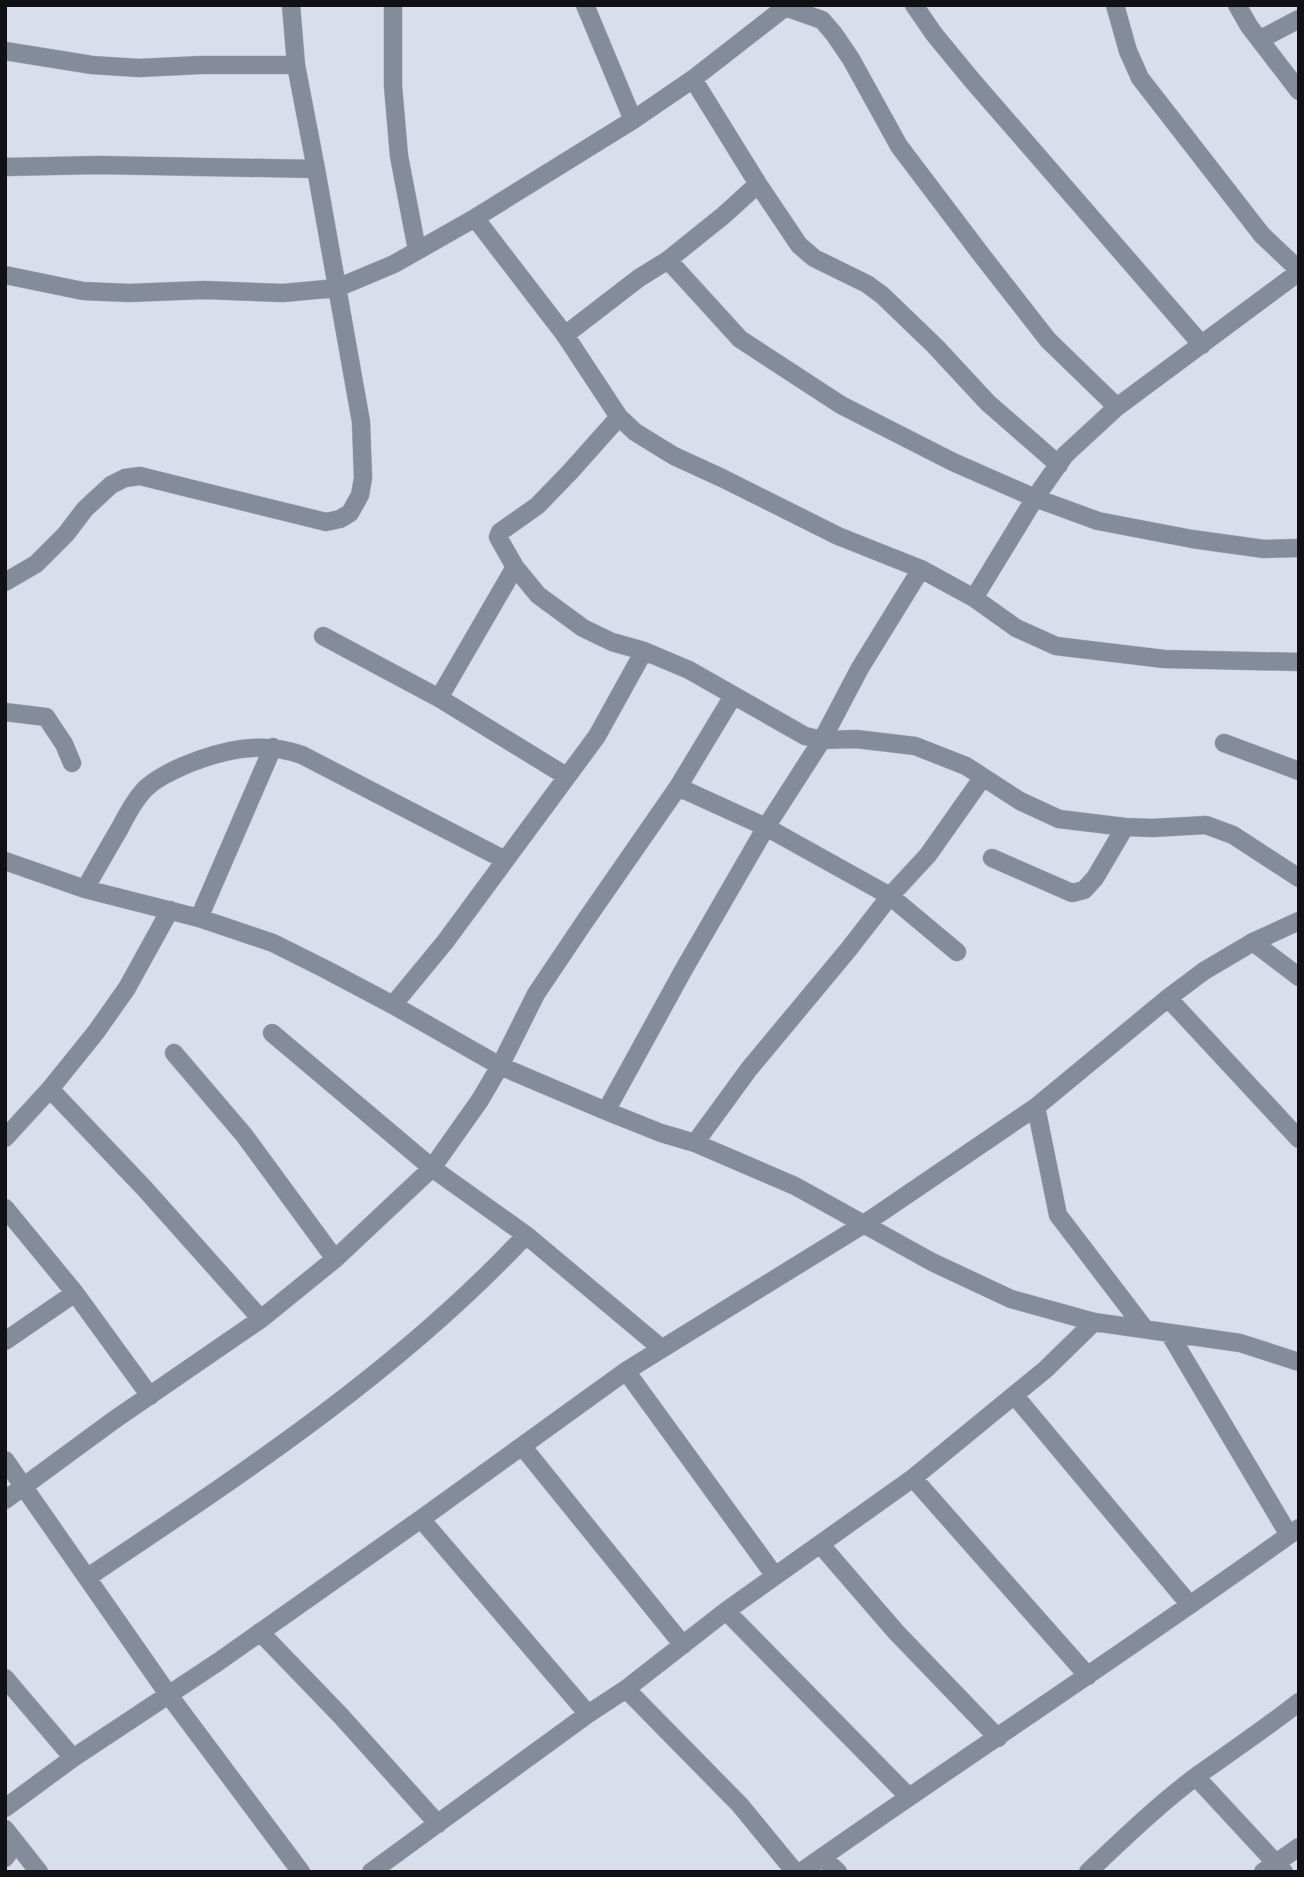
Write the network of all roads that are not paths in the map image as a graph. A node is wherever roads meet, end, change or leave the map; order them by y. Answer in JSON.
{"nodes":[{"id":1,"x":291,"y":5,"type":"edge"},
{"id":2,"x":393,"y":5,"type":"edge"},
{"id":3,"x":585,"y":5,"type":"edge"},
{"id":4,"x":915,"y":5,"type":"edge"},
{"id":5,"x":1115,"y":5,"type":"edge"},
{"id":6,"x":1237,"y":5,"type":"edge"},
{"id":7,"x":786,"y":6,"type":"edge"},
{"id":8,"x":1299,"y":19,"type":"edge"},
{"id":9,"x":1261,"y":39,"type":"junction"},
{"id":10,"x":5,"y":51,"type":"edge"},
{"id":11,"x":296,"y":65,"type":"junction"},
{"id":12,"x":694,"y":79,"type":"junction"},
{"id":13,"x":1299,"y":91,"type":"edge"},
{"id":14,"x":633,"y":120,"type":"junction"},
{"id":15,"x":5,"y":167,"type":"edge"},
{"id":16,"x":316,"y":169,"type":"junction"},
{"id":17,"x":758,"y":184,"type":"junction"},
{"id":18,"x":475,"y":218,"type":"junction"},
{"id":19,"x":417,"y":250,"type":"junction"},
{"id":20,"x":668,"y":260,"type":"junction"},
{"id":21,"x":1299,"y":271,"type":"edge"},
{"id":22,"x":5,"y":275,"type":"edge"},
{"id":23,"x":337,"y":288,"type":"junction"},
{"id":24,"x":565,"y":335,"type":"junction"},
{"id":25,"x":1202,"y":345,"type":"junction"},
{"id":26,"x":1117,"y":407,"type":"junction"},
{"id":27,"x":619,"y":417,"type":"junction"},
{"id":28,"x":1059,"y":465,"type":"junction"},
{"id":29,"x":1035,"y":498,"type":"junction"},
{"id":30,"x":1299,"y":548,"type":"edge"},
{"id":31,"x":515,"y":567,"type":"junction"},
{"id":32,"x":921,"y":569,"type":"junction"},
{"id":33,"x":5,"y":582,"type":"edge"},
{"id":34,"x":974,"y":598,"type":"junction"},
{"id":35,"x":323,"y":636,"type":"dead end"},
{"id":36,"x":644,"y":651,"type":"junction"},
{"id":37,"x":1299,"y":662,"type":"edge"},
{"id":38,"x":733,"y":696,"type":"junction"},
{"id":39,"x":439,"y":698,"type":"junction"},
{"id":40,"x":5,"y":712,"type":"edge"},
{"id":41,"x":822,"y":740,"type":"junction"},
{"id":42,"x":1224,"y":743,"type":"dead end"},
{"id":43,"x":273,"y":747,"type":"junction"},
{"id":44,"x":72,"y":763,"type":"dead end"},
{"id":45,"x":1299,"y":771,"type":"edge"},
{"id":46,"x":566,"y":776,"type":"junction"},
{"id":47,"x":984,"y":777,"type":"junction"},
{"id":48,"x":678,"y":787,"type":"junction"},
{"id":49,"x":766,"y":827,"type":"junction"},
{"id":50,"x":1125,"y":827,"type":"junction"},
{"id":51,"x":992,"y":858,"type":"dead end"},
{"id":52,"x":505,"y":860,"type":"junction"},
{"id":53,"x":5,"y":861,"type":"edge"},
{"id":54,"x":1299,"y":878,"type":"edge"},
{"id":55,"x":85,"y":889,"type":"junction"},
{"id":56,"x":890,"y":896,"type":"junction"},
{"id":57,"x":170,"y":910,"type":"junction"},
{"id":58,"x":199,"y":918,"type":"junction"},
{"id":59,"x":1299,"y":920,"type":"edge"},
{"id":60,"x":1253,"y":942,"type":"junction"},
{"id":61,"x":957,"y":952,"type":"dead end"},
{"id":62,"x":1299,"y":977,"type":"edge"},
{"id":63,"x":1168,"y":998,"type":"junction"},
{"id":64,"x":393,"y":1006,"type":"junction"},
{"id":65,"x":272,"y":1033,"type":"dead end"},
{"id":66,"x":174,"y":1054,"type":"dead end"},
{"id":67,"x":500,"y":1066,"type":"junction"},
{"id":68,"x":50,"y":1089,"type":"junction"},
{"id":69,"x":1036,"y":1107,"type":"junction"},
{"id":70,"x":606,"y":1111,"type":"junction"},
{"id":71,"x":5,"y":1138,"type":"edge"},
{"id":72,"x":1299,"y":1139,"type":"edge"},
{"id":73,"x":695,"y":1143,"type":"junction"},
{"id":74,"x":432,"y":1168,"type":"junction"},
{"id":75,"x":5,"y":1208,"type":"edge"},
{"id":76,"x":864,"y":1224,"type":"junction"},
{"id":77,"x":526,"y":1235,"type":"junction"},
{"id":78,"x":335,"y":1259,"type":"junction"},
{"id":79,"x":75,"y":1293,"type":"junction"},
{"id":80,"x":261,"y":1319,"type":"junction"},
{"id":81,"x":1094,"y":1322,"type":"junction"},
{"id":82,"x":1145,"y":1329,"type":"junction"},
{"id":83,"x":1169,"y":1333,"type":"junction"},
{"id":84,"x":5,"y":1340,"type":"edge"},
{"id":85,"x":661,"y":1348,"type":"junction"},
{"id":86,"x":1297,"y":1359,"type":"edge"},
{"id":87,"x":626,"y":1371,"type":"junction"},
{"id":88,"x":150,"y":1396,"type":"junction"},
{"id":89,"x":1015,"y":1396,"type":"junction"},
{"id":90,"x":522,"y":1446,"type":"junction"},
{"id":91,"x":5,"y":1460,"type":"edge"},
{"id":92,"x":913,"y":1478,"type":"junction"},
{"id":93,"x":22,"y":1486,"type":"junction"},
{"id":94,"x":5,"y":1500,"type":"edge"},
{"id":95,"x":421,"y":1519,"type":"junction"},
{"id":96,"x":1294,"y":1532,"type":"edge"},
{"id":97,"x":820,"y":1544,"type":"junction"},
{"id":98,"x":775,"y":1576,"type":"junction"},
{"id":99,"x":88,"y":1577,"type":"junction"},
{"id":100,"x":1190,"y":1605,"type":"junction"},
{"id":101,"x":726,"y":1611,"type":"junction"},
{"id":102,"x":260,"y":1632,"type":"junction"},
{"id":103,"x":683,"y":1645,"type":"junction"},
{"id":104,"x":1088,"y":1676,"type":"junction"},
{"id":105,"x":5,"y":1678,"type":"edge"},
{"id":106,"x":626,"y":1689,"type":"junction"},
{"id":107,"x":168,"y":1694,"type":"junction"},
{"id":108,"x":1299,"y":1702,"type":"edge"},
{"id":109,"x":588,"y":1714,"type":"junction"},
{"id":110,"x":998,"y":1738,"type":"junction"},
{"id":111,"x":73,"y":1758,"type":"junction"},
{"id":112,"x":1196,"y":1777,"type":"junction"},
{"id":113,"x":908,"y":1796,"type":"junction"},
{"id":114,"x":5,"y":1808,"type":"edge"},
{"id":115,"x":438,"y":1824,"type":"junction"},
{"id":116,"x":11,"y":1836,"type":"edge"},
{"id":117,"x":1299,"y":1847,"type":"edge"},
{"id":118,"x":822,"y":1857,"type":"junction"},
{"id":119,"x":5,"y":1858,"type":"edge"},
{"id":120,"x":1274,"y":1869,"type":"edge"},
{"id":121,"x":38,"y":1872,"type":"edge"},
{"id":122,"x":301,"y":1872,"type":"edge"},
{"id":123,"x":371,"y":1872,"type":"edge"},
{"id":124,"x":795,"y":1872,"type":"edge"},
{"id":125,"x":801,"y":1872,"type":"edge"},
{"id":126,"x":838,"y":1872,"type":"edge"},
{"id":127,"x":1088,"y":1872,"type":"edge"}],
"edges":[{"from":1,"to":11,"type":"street"},
{"from":2,"to":19,"type":"street"},
{"from":3,"to":14,"type":"street"},
{"from":4,"to":25,"type":"street"},
{"from":5,"to":21,"type":"street"},
{"from":6,"to":9,"type":"street"},
{"from":7,"to":12,"type":"street"},
{"from":7,"to":26,"type":"street"},
{"from":8,"to":9,"type":"street"},
{"from":9,"to":13,"type":"street"},
{"from":10,"to":11,"type":"street"},
{"from":11,"to":16,"type":"street"},
{"from":12,"to":14,"type":"street"},
{"from":12,"to":17,"type":"street"},
{"from":14,"to":18,"type":"street"},
{"from":15,"to":16,"type":"street"},
{"from":16,"to":23,"type":"street"},
{"from":17,"to":20,"type":"street"},
{"from":17,"to":28,"type":"street"},
{"from":18,"to":19,"type":"street"},
{"from":18,"to":24,"type":"street"},
{"from":19,"to":23,"type":"street"},
{"from":20,"to":24,"type":"street"},
{"from":20,"to":29,"type":"street"},
{"from":21,"to":25,"type":"street"},
{"from":22,"to":23,"type":"street"},
{"from":23,"to":33,"type":"street"},
{"from":24,"to":27,"type":"street"},
{"from":25,"to":26,"type":"street"},
{"from":26,"to":28,"type":"street"},
{"from":27,"to":31,"type":"street"},
{"from":27,"to":32,"type":"street"},
{"from":28,"to":29,"type":"street"},
{"from":29,"to":30,"type":"street"},
{"from":29,"to":34,"type":"street"},
{"from":31,"to":36,"type":"street"},
{"from":31,"to":39,"type":"street"},
{"from":32,"to":34,"type":"street"},
{"from":32,"to":41,"type":"street"},
{"from":34,"to":37,"type":"street"},
{"from":35,"to":39,"type":"street"},
{"from":36,"to":38,"type":"street"},
{"from":36,"to":46,"type":"street"},
{"from":38,"to":41,"type":"street"},
{"from":38,"to":48,"type":"street"},
{"from":39,"to":46,"type":"street"},
{"from":40,"to":44,"type":"street"},
{"from":41,"to":47,"type":"street"},
{"from":41,"to":49,"type":"street"},
{"from":42,"to":45,"type":"street"},
{"from":43,"to":52,"type":"street"},
{"from":43,"to":55,"type":"street"},
{"from":43,"to":58,"type":"street"},
{"from":46,"to":52,"type":"street"},
{"from":47,"to":50,"type":"street"},
{"from":47,"to":56,"type":"street"},
{"from":48,"to":49,"type":"street"},
{"from":48,"to":67,"type":"street"},
{"from":49,"to":56,"type":"street"},
{"from":49,"to":70,"type":"street"},
{"from":50,"to":51,"type":"street"},
{"from":50,"to":54,"type":"street"},
{"from":52,"to":64,"type":"street"},
{"from":53,"to":55,"type":"street"},
{"from":55,"to":57,"type":"street"},
{"from":56,"to":61,"type":"street"},
{"from":56,"to":73,"type":"street"},
{"from":57,"to":58,"type":"street"},
{"from":57,"to":68,"type":"street"},
{"from":58,"to":64,"type":"street"},
{"from":59,"to":60,"type":"street"},
{"from":60,"to":62,"type":"street"},
{"from":60,"to":63,"type":"street"},
{"from":63,"to":69,"type":"street"},
{"from":63,"to":72,"type":"street"},
{"from":64,"to":67,"type":"street"},
{"from":65,"to":74,"type":"street"},
{"from":66,"to":78,"type":"street"},
{"from":67,"to":70,"type":"street"},
{"from":67,"to":74,"type":"street"},
{"from":68,"to":71,"type":"street"},
{"from":68,"to":80,"type":"street"},
{"from":69,"to":76,"type":"street"},
{"from":69,"to":82,"type":"street"},
{"from":70,"to":73,"type":"street"},
{"from":73,"to":76,"type":"street"},
{"from":74,"to":77,"type":"street"},
{"from":74,"to":78,"type":"street"},
{"from":75,"to":79,"type":"street"},
{"from":76,"to":81,"type":"street"},
{"from":76,"to":85,"type":"street"},
{"from":77,"to":85,"type":"street"},
{"from":77,"to":99,"type":"street"},
{"from":78,"to":80,"type":"street"},
{"from":79,"to":84,"type":"street"},
{"from":79,"to":88,"type":"street"},
{"from":80,"to":88,"type":"street"},
{"from":81,"to":82,"type":"street"},
{"from":81,"to":89,"type":"street"},
{"from":82,"to":83,"type":"street"},
{"from":83,"to":86,"type":"street"},
{"from":83,"to":96,"type":"street"},
{"from":85,"to":87,"type":"street"},
{"from":87,"to":90,"type":"street"},
{"from":87,"to":98,"type":"street"},
{"from":88,"to":93,"type":"street"},
{"from":89,"to":92,"type":"street"},
{"from":89,"to":100,"type":"street"},
{"from":90,"to":95,"type":"street"},
{"from":90,"to":103,"type":"street"},
{"from":91,"to":93,"type":"street"},
{"from":92,"to":97,"type":"street"},
{"from":92,"to":104,"type":"street"},
{"from":93,"to":94,"type":"street"},
{"from":93,"to":99,"type":"street"},
{"from":95,"to":102,"type":"street"},
{"from":95,"to":109,"type":"street"},
{"from":96,"to":100,"type":"street"},
{"from":97,"to":98,"type":"street"},
{"from":97,"to":110,"type":"street"},
{"from":98,"to":101,"type":"street"},
{"from":99,"to":107,"type":"street"},
{"from":100,"to":104,"type":"street"},
{"from":101,"to":103,"type":"street"},
{"from":101,"to":113,"type":"street"},
{"from":102,"to":107,"type":"street"},
{"from":102,"to":115,"type":"street"},
{"from":103,"to":106,"type":"street"},
{"from":104,"to":110,"type":"street"},
{"from":105,"to":111,"type":"street"},
{"from":106,"to":109,"type":"street"},
{"from":106,"to":124,"type":"street"},
{"from":107,"to":111,"type":"street"},
{"from":107,"to":122,"type":"street"},
{"from":108,"to":112,"type":"street"},
{"from":109,"to":115,"type":"street"},
{"from":110,"to":113,"type":"street"},
{"from":111,"to":114,"type":"street"},
{"from":112,"to":120,"type":"street"},
{"from":112,"to":127,"type":"street"},
{"from":113,"to":118,"type":"street"},
{"from":115,"to":123,"type":"street"},
{"from":116,"to":119,"type":"street"},
{"from":116,"to":121,"type":"street"},
{"from":117,"to":120,"type":"street"},
{"from":118,"to":125,"type":"street"},
{"from":118,"to":126,"type":"street"}]}
